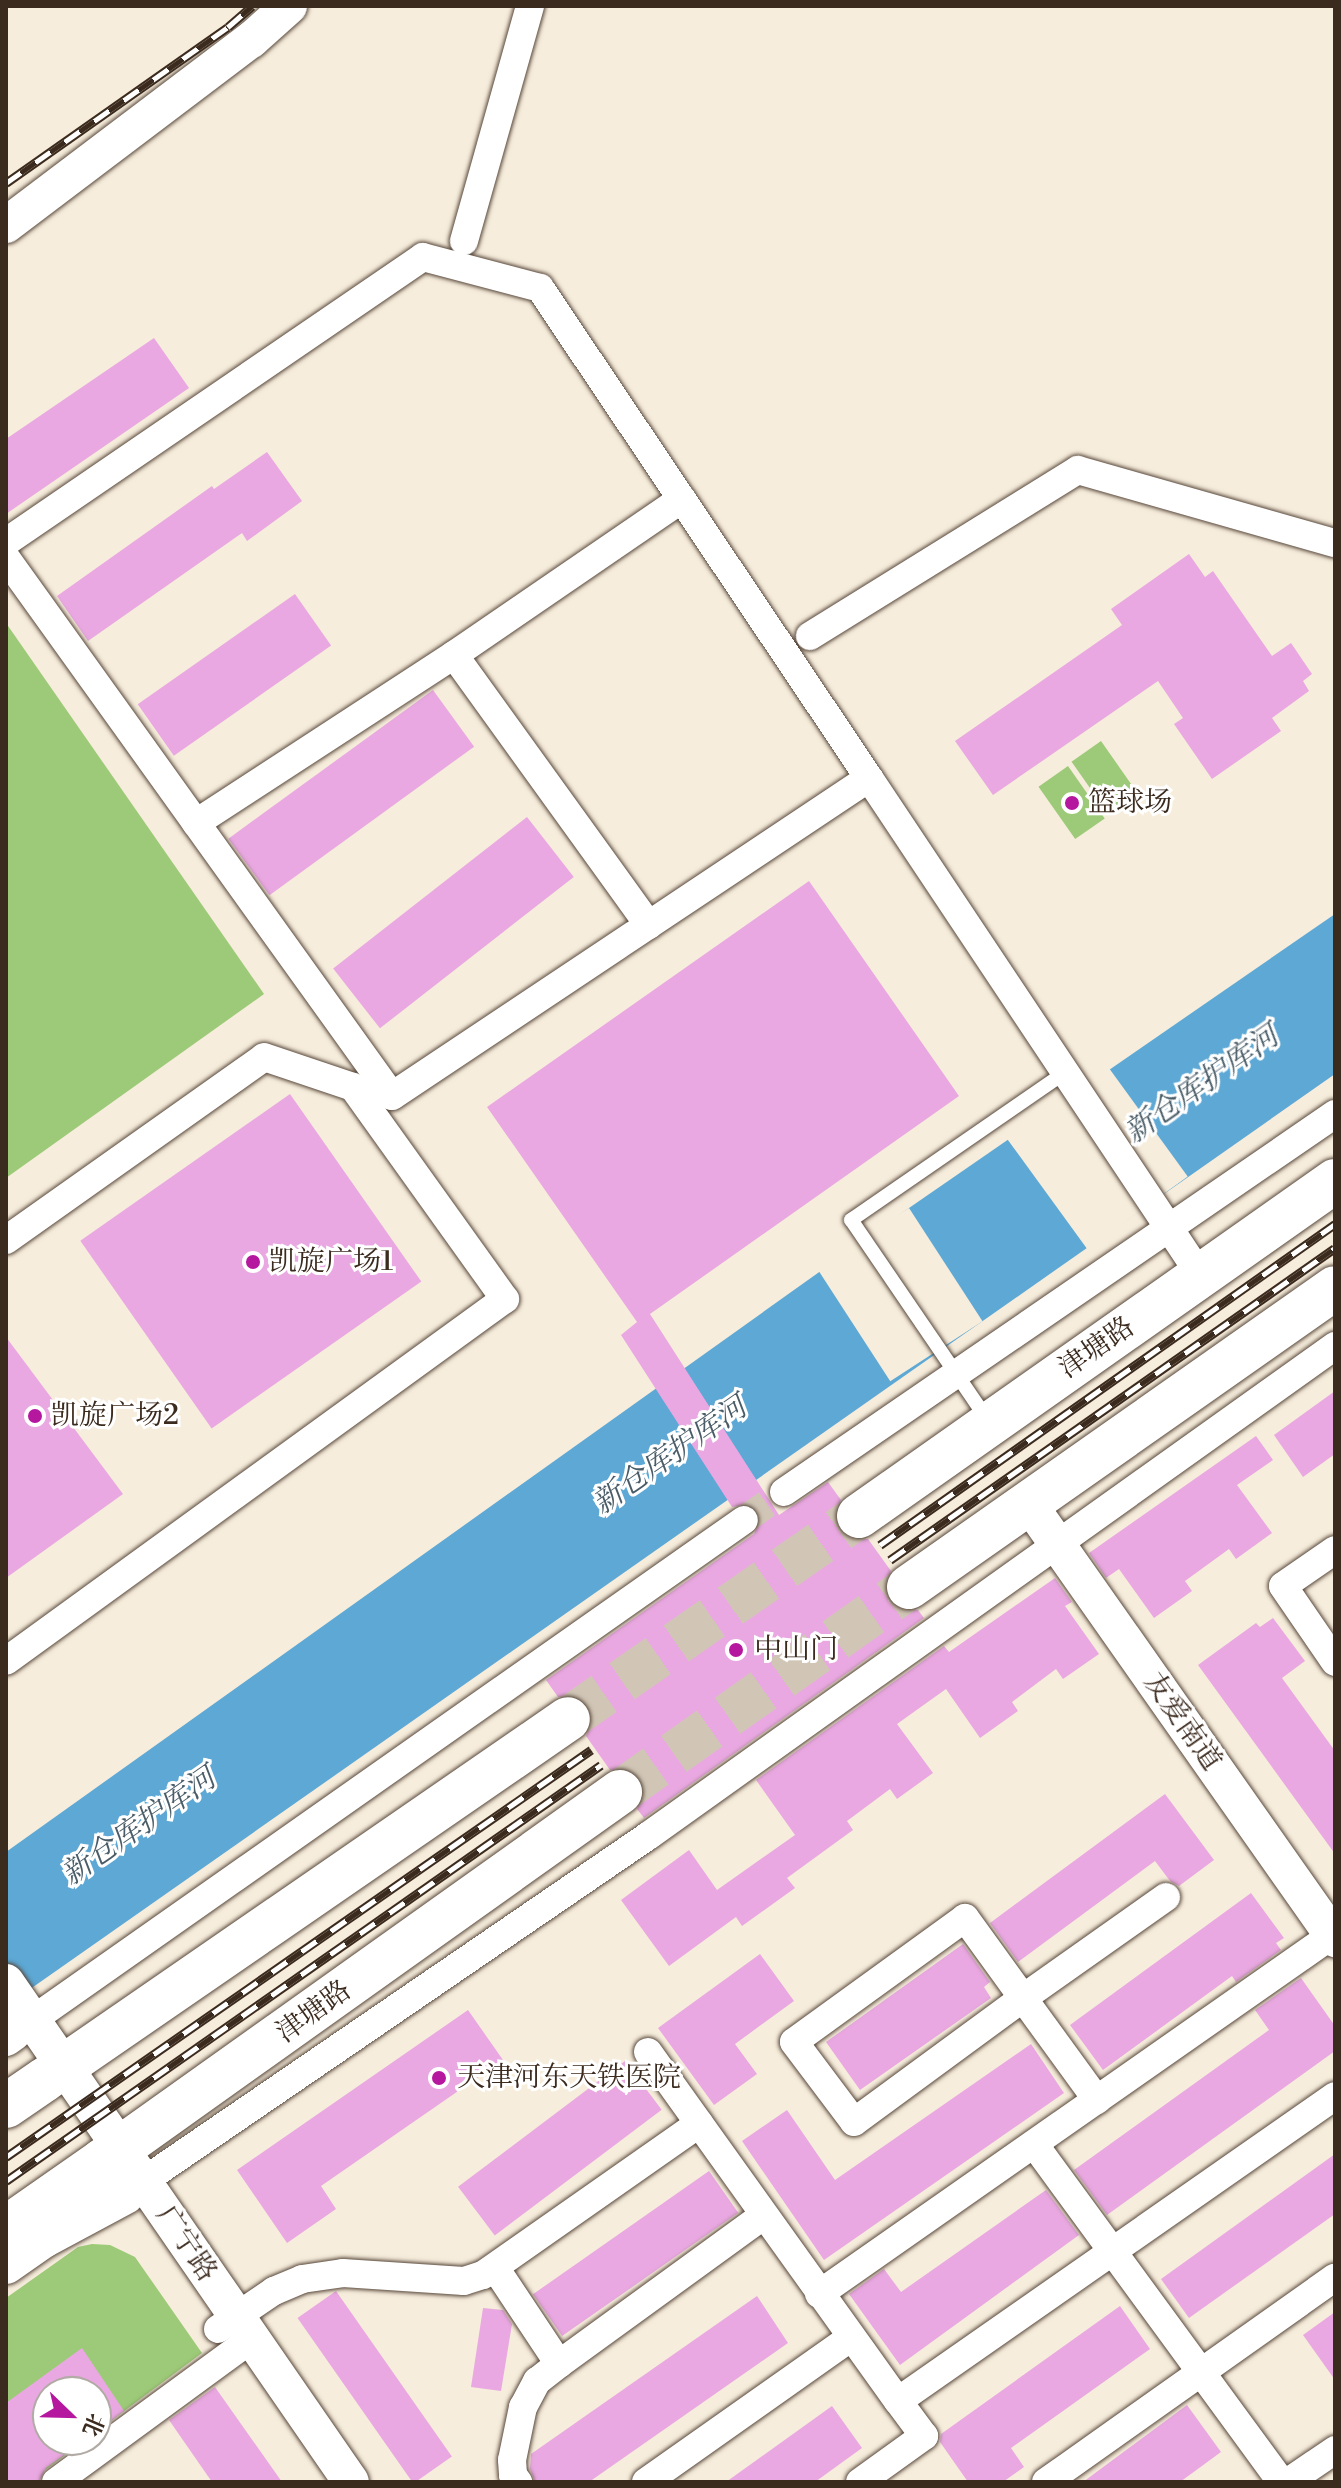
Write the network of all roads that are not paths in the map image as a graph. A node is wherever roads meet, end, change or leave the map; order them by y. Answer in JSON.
{"nodes":[{"id":1,"x":289,"y":6,"type":"edge"},
{"id":2,"x":530,"y":6,"type":"edge"},
{"id":3,"x":6,"y":225,"type":"edge"},
{"id":4,"x":464,"y":241,"type":"dead end"},
{"id":5,"x":682,"y":499,"type":"junction"},
{"id":6,"x":6,"y":542,"type":"edge"},
{"id":7,"x":1335,"y":543,"type":"edge"},
{"id":8,"x":6,"y":558,"type":"edge"},
{"id":9,"x":810,"y":636,"type":"dead end"},
{"id":10,"x":454,"y":655,"type":"junction"},
{"id":11,"x":869,"y":778,"type":"junction"},
{"id":12,"x":196,"y":823,"type":"junction"},
{"id":13,"x":649,"y":925,"type":"junction"},
{"id":14,"x":1072,"y":1085,"type":"junction"},
{"id":15,"x":1335,"y":1114,"type":"edge"},
{"id":16,"x":1335,"y":1181,"type":"edge"},
{"id":17,"x":1168,"y":1229,"type":"junction"},
{"id":18,"x":6,"y":1240,"type":"edge"},
{"id":19,"x":1201,"y":1276,"type":"junction"},
{"id":20,"x":1335,"y":1288,"type":"edge"},
{"id":21,"x":1335,"y":1346,"type":"edge"},
{"id":22,"x":956,"y":1374,"type":"junction"},
{"id":23,"x":989,"y":1422,"type":"junction"},
{"id":24,"x":784,"y":1492,"type":"tunnel mouth"},
{"id":25,"x":1029,"y":1504,"type":"junction"},
{"id":26,"x":859,"y":1516,"type":"tunnel mouth"},
{"id":27,"x":744,"y":1520,"type":"tunnel mouth"},
{"id":28,"x":1058,"y":1544,"type":"junction"},
{"id":29,"x":1335,"y":1550,"type":"edge"},
{"id":30,"x":909,"y":1587,"type":"tunnel mouth"},
{"id":31,"x":6,"y":1661,"type":"edge"},
{"id":32,"x":1335,"y":1662,"type":"edge"},
{"id":33,"x":568,"y":1719,"type":"tunnel mouth"},
{"id":34,"x":620,"y":1792,"type":"tunnel mouth"},
{"id":35,"x":1166,"y":1897,"type":"dead end"},
{"id":36,"x":1334,"y":1936,"type":"edge"},
{"id":37,"x":1023,"y":1998,"type":"junction"},
{"id":38,"x":14,"y":2017,"type":"edge"},
{"id":39,"x":648,"y":2052,"type":"dead end"},
{"id":40,"x":54,"y":2072,"type":"junction"},
{"id":41,"x":1335,"y":2096,"type":"edge"},
{"id":42,"x":1097,"y":2100,"type":"junction"},
{"id":43,"x":6,"y":2106,"type":"edge"},
{"id":44,"x":699,"y":2124,"type":"junction"},
{"id":45,"x":1034,"y":2144,"type":"junction"},
{"id":46,"x":123,"y":2171,"type":"junction"},
{"id":47,"x":763,"y":2216,"type":"junction"},
{"id":48,"x":24,"y":2233,"type":"edge"},
{"id":49,"x":1112,"y":2249,"type":"junction"},
{"id":50,"x":6,"y":2264,"type":"edge"},
{"id":51,"x":496,"y":2269,"type":"junction"},
{"id":52,"x":1335,"y":2277,"type":"edge"},
{"id":53,"x":819,"y":2294,"type":"junction"},
{"id":54,"x":234,"y":2334,"type":"junction"},
{"id":55,"x":850,"y":2338,"type":"junction"},
{"id":56,"x":559,"y":2364,"type":"junction"},
{"id":57,"x":1201,"y":2371,"type":"junction"},
{"id":58,"x":898,"y":2401,"type":"junction"},
{"id":59,"x":1335,"y":2450,"type":"edge"},
{"id":60,"x":56,"y":2482,"type":"edge"},
{"id":61,"x":327,"y":2482,"type":"edge"},
{"id":62,"x":351,"y":2482,"type":"edge"},
{"id":63,"x":518,"y":2482,"type":"edge"},
{"id":64,"x":646,"y":2482,"type":"edge"},
{"id":65,"x":860,"y":2482,"type":"edge"},
{"id":66,"x":1046,"y":2482,"type":"edge"},
{"id":67,"x":1281,"y":2482,"type":"edge"},
{"id":68,"x":1288,"y":2482,"type":"edge"}],
"edges":[{"from":1,"to":3,"type":"street"},
{"from":2,"to":4,"type":"street"},
{"from":5,"to":6,"type":"street"},
{"from":5,"to":10,"type":"street"},
{"from":5,"to":11,"type":"street"},
{"from":7,"to":9,"type":"street"},
{"from":8,"to":12,"type":"street"},
{"from":10,"to":12,"type":"street"},
{"from":10,"to":13,"type":"street"},
{"from":11,"to":13,"type":"street"},
{"from":11,"to":14,"type":"street"},
{"from":12,"to":13,"type":"street"},
{"from":14,"to":17,"type":"street"},
{"from":14,"to":22,"type":"lane"},
{"from":15,"to":17,"type":"street"},
{"from":16,"to":19,"type":"main road","name":"津塘路"},
{"from":17,"to":19,"type":"street"},
{"from":17,"to":22,"type":"street"},
{"from":18,"to":31,"type":"street"},
{"from":19,"to":23,"type":"main road","name":"津塘路"},
{"from":20,"to":25,"type":"main road"},
{"from":21,"to":28,"type":"street"},
{"from":22,"to":23,"type":"lane"},
{"from":22,"to":24,"type":"street"},
{"from":23,"to":26,"type":"main road","name":"津塘路"},
{"from":25,"to":28,"type":"street","name":"友爱南道"},
{"from":25,"to":30,"type":"main road"},
{"from":27,"to":38,"type":"street"},
{"from":28,"to":36,"type":"street","name":"友爱南道"},
{"from":28,"to":46,"type":"street"},
{"from":29,"to":32,"type":"street"},
{"from":33,"to":40,"type":"main road"},
{"from":34,"to":46,"type":"main road","name":"津塘路"},
{"from":35,"to":37,"type":"street"},
{"from":36,"to":42,"type":"street"},
{"from":37,"to":37,"type":"street"},
{"from":37,"to":42,"type":"street"},
{"from":38,"to":40,"type":"street","name":"广宁路"},
{"from":39,"to":44,"type":"street"},
{"from":40,"to":43,"type":"main road"},
{"from":40,"to":46,"type":"street","name":"广宁路"},
{"from":41,"to":49,"type":"street"},
{"from":42,"to":45,"type":"street"},
{"from":44,"to":47,"type":"street"},
{"from":44,"to":51,"type":"street"},
{"from":45,"to":49,"type":"street"},
{"from":45,"to":53,"type":"street"},
{"from":46,"to":48,"type":"main road","name":"津塘路"},
{"from":46,"to":54,"type":"street","name":"广宁路"},
{"from":47,"to":53,"type":"street"},
{"from":47,"to":56,"type":"street"},
{"from":48,"to":50,"type":"main road"},
{"from":49,"to":57,"type":"street"},
{"from":49,"to":58,"type":"street"},
{"from":51,"to":54,"type":"street"},
{"from":51,"to":56,"type":"street"},
{"from":52,"to":57,"type":"street"},
{"from":53,"to":55,"type":"street"},
{"from":54,"to":60,"type":"street"},
{"from":54,"to":61,"type":"street","name":"广宁路"},
{"from":54,"to":62,"type":"street","name":"广宁路"},
{"from":55,"to":58,"type":"street"},
{"from":55,"to":64,"type":"street"},
{"from":56,"to":63,"type":"street"},
{"from":57,"to":66,"type":"street"},
{"from":57,"to":67,"type":"street"},
{"from":58,"to":65,"type":"street"},
{"from":59,"to":68,"type":"street"}]}
